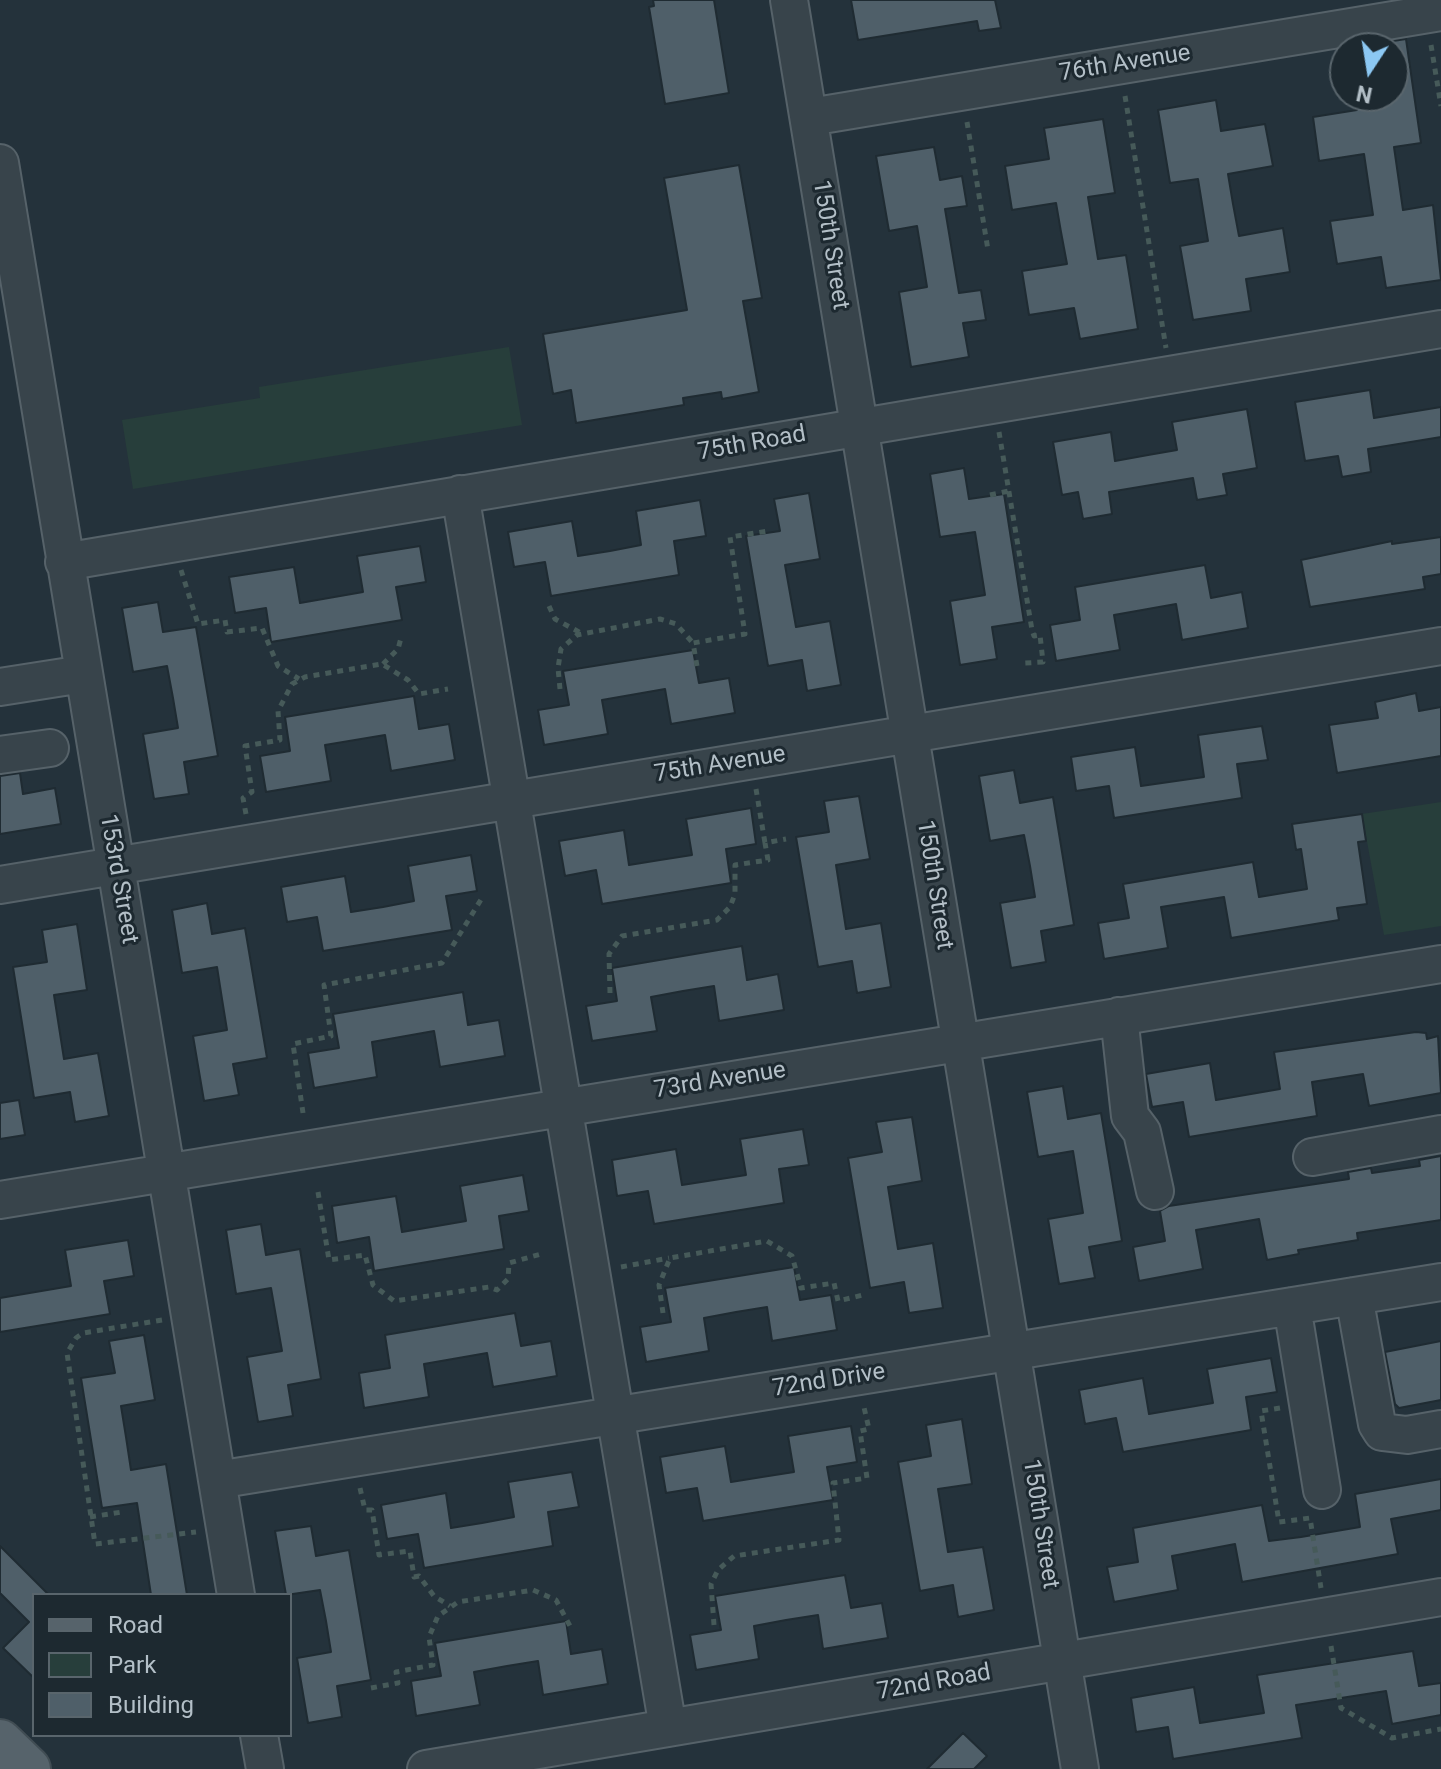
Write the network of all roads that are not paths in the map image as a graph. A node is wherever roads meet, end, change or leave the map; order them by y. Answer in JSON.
{"nodes":[{"id":1,"x":789,"y":0,"type":"edge"},
{"id":2,"x":1436,"y":29,"type":"edge"},
{"id":3,"x":810,"y":117,"type":"junction"},
{"id":4,"x":0,"y":163,"type":"edge"},
{"id":5,"x":1441,"y":329,"type":"edge"},
{"id":6,"x":859,"y":425,"type":"junction"},
{"id":7,"x":460,"y":494,"type":"junction"},
{"id":8,"x":64,"y":562,"type":"junction"},
{"id":9,"x":1441,"y":646,"type":"edge"},
{"id":10,"x":83,"y":674,"type":"junction"},
{"id":11,"x":0,"y":687,"type":"edge"},
{"id":12,"x":909,"y":734,"type":"junction"},
{"id":13,"x":50,"y":748,"type":"dead end"},
{"id":14,"x":0,"y":755,"type":"edge"},
{"id":15,"x":511,"y":800,"type":"junction"},
{"id":16,"x":116,"y":865,"type":"junction"},
{"id":17,"x":0,"y":885,"type":"edge"},
{"id":18,"x":1441,"y":964,"type":"edge"},
{"id":19,"x":1119,"y":1016,"type":"junction"},
{"id":20,"x":961,"y":1042,"type":"junction"},
{"id":21,"x":563,"y":1107,"type":"junction"},
{"id":22,"x":1441,"y":1134,"type":"edge"},
{"id":23,"x":1312,"y":1157,"type":"dead end"},
{"id":24,"x":167,"y":1173,"type":"junction"},
{"id":25,"x":1155,"y":1191,"type":"dead end"},
{"id":26,"x":0,"y":1200,"type":"edge"},
{"id":27,"x":1441,"y":1282,"type":"edge"},
{"id":28,"x":1354,"y":1296,"type":"junction"},
{"id":29,"x":1292,"y":1306,"type":"junction"},
{"id":30,"x":1012,"y":1351,"type":"junction"},
{"id":31,"x":615,"y":1415,"type":"junction"},
{"id":32,"x":1441,"y":1429,"type":"edge"},
{"id":33,"x":217,"y":1480,"type":"junction"},
{"id":34,"x":1322,"y":1490,"type":"dead end"},
{"id":35,"x":236,"y":1593,"type":"edge"},
{"id":36,"x":1441,"y":1597,"type":"edge"},
{"id":37,"x":1061,"y":1661,"type":"junction"},
{"id":38,"x":668,"y":1728,"type":"junction"},
{"id":39,"x":259,"y":1737,"type":"edge"},
{"id":40,"x":0,"y":1742,"type":"edge"},
{"id":41,"x":28,"y":1769,"type":"edge"},
{"id":42,"x":265,"y":1769,"type":"edge"},
{"id":43,"x":426,"y":1769,"type":"edge"},
{"id":44,"x":1080,"y":1769,"type":"edge"}],
"edges":[{"from":1,"to":3,"type":"street","name":"150th Street"},
{"from":2,"to":3,"type":"street","name":"76th Avenue"},
{"from":3,"to":6,"type":"street","name":"150th Street"},
{"from":4,"to":8,"type":"street","name":"153rd Street"},
{"from":5,"to":6,"type":"street","name":"75th Road"},
{"from":6,"to":7,"type":"street","name":"75th Road"},
{"from":6,"to":12,"type":"street","name":"150th Street"},
{"from":7,"to":8,"type":"street","name":"75th Road"},
{"from":7,"to":15,"type":"street"},
{"from":8,"to":10,"type":"street","name":"153rd Street"},
{"from":9,"to":12,"type":"street","name":"75th Avenue"},
{"from":10,"to":11,"type":"street"},
{"from":10,"to":16,"type":"street","name":"153rd Street"},
{"from":12,"to":15,"type":"street","name":"75th Avenue"},
{"from":12,"to":20,"type":"street","name":"150th Street"},
{"from":13,"to":14,"type":"street"},
{"from":15,"to":16,"type":"street","name":"75th Avenue"},
{"from":15,"to":21,"type":"street"},
{"from":16,"to":17,"type":"street","name":"75th Avenue"},
{"from":16,"to":24,"type":"street","name":"153rd Street"},
{"from":18,"to":19,"type":"street","name":"73rd Avenue"},
{"from":19,"to":20,"type":"street","name":"73rd Avenue"},
{"from":19,"to":25,"type":"street"},
{"from":20,"to":21,"type":"street","name":"73rd Avenue"},
{"from":20,"to":30,"type":"street","name":"150th Street"},
{"from":21,"to":24,"type":"street","name":"73rd Avenue"},
{"from":21,"to":31,"type":"street"},
{"from":22,"to":23,"type":"street"},
{"from":24,"to":26,"type":"street","name":"73rd Avenue"},
{"from":24,"to":33,"type":"street","name":"153rd Street"},
{"from":27,"to":28,"type":"street","name":"72nd Drive"},
{"from":28,"to":29,"type":"street","name":"72nd Drive"},
{"from":28,"to":32,"type":"street"},
{"from":29,"to":30,"type":"street","name":"72nd Drive"},
{"from":29,"to":34,"type":"street"},
{"from":30,"to":31,"type":"street","name":"72nd Drive"},
{"from":30,"to":37,"type":"street","name":"150th Street"},
{"from":31,"to":33,"type":"street","name":"72nd Drive"},
{"from":31,"to":38,"type":"street"},
{"from":33,"to":35,"type":"street","name":"153rd Street"},
{"from":36,"to":37,"type":"street","name":"72nd Road"},
{"from":37,"to":38,"type":"street","name":"72nd Road"},
{"from":37,"to":44,"type":"street","name":"150th Street"},
{"from":38,"to":43,"type":"street","name":"72nd Road"},
{"from":39,"to":42,"type":"street"},
{"from":40,"to":41,"type":"main road"}]}
